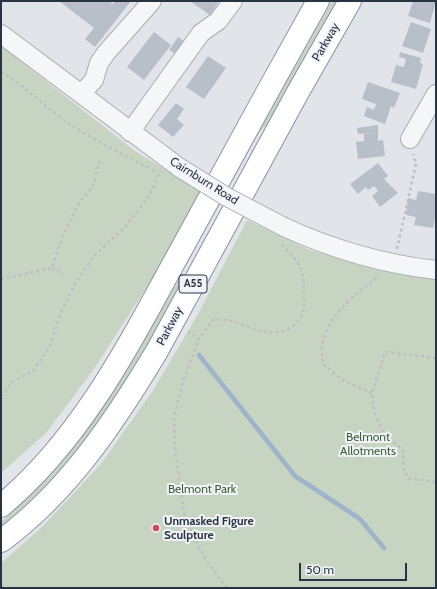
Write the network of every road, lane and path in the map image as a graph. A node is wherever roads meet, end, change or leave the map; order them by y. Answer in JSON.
{"nodes":[{"id":1,"x":152,"y":1,"type":"edge"},
{"id":2,"x":233,"y":1,"type":"edge"},
{"id":3,"x":318,"y":1,"type":"edge"},
{"id":4,"x":350,"y":1,"type":"edge"},
{"id":5,"x":1,"y":34,"type":"edge"},
{"id":6,"x":1,"y":72,"type":"edge"},
{"id":7,"x":81,"y":94,"type":"junction"},
{"id":8,"x":436,"y":94,"type":"edge"},
{"id":9,"x":130,"y":132,"type":"junction"},
{"id":10,"x":410,"y":139,"type":"joint"},
{"id":11,"x":100,"y":161,"type":"dead end"},
{"id":12,"x":159,"y":173,"type":"junction"},
{"id":13,"x":164,"y":177,"type":"dead end"},
{"id":14,"x":283,"y":235,"type":"junction"},
{"id":15,"x":394,"y":264,"type":"junction"},
{"id":16,"x":52,"y":268,"type":"junction"},
{"id":17,"x":436,"y":270,"type":"edge"},
{"id":18,"x":64,"y":274,"type":"dead end"},
{"id":19,"x":1,"y":279,"type":"edge"},
{"id":20,"x":188,"y":331,"type":"dead end"},
{"id":21,"x":199,"y":338,"type":"junction"},
{"id":22,"x":436,"y":358,"type":"edge"},
{"id":23,"x":372,"y":393,"type":"junction"},
{"id":24,"x":1,"y":397,"type":"edge"},
{"id":25,"x":436,"y":482,"type":"edge"},
{"id":26,"x":1,"y":506,"type":"edge"},
{"id":27,"x":1,"y":541,"type":"edge"},
{"id":28,"x":1,"y":584,"type":"edge"},
{"id":29,"x":4,"y":588,"type":"edge"},
{"id":30,"x":227,"y":588,"type":"edge"}],
"edges":[{"from":1,"to":7,"type":"street"},
{"from":2,"to":9,"type":"street"},
{"from":3,"to":26,"type":"highway","number":"A55"},
{"from":4,"to":27,"type":"highway","name":"Parkway","number":"A55"},
{"from":5,"to":7,"type":"street","name":"Cairnburn Road"},
{"from":6,"to":12,"type":"path"},
{"from":7,"to":9,"type":"street","name":"Cairnburn Road"},
{"from":8,"to":10,"type":"street"},
{"from":9,"to":14,"type":"street","name":"Cairnburn Road","bridge":true},
{"from":10,"to":15,"type":"path"},
{"from":11,"to":16,"type":"path"},
{"from":12,"to":13,"type":"path"},
{"from":12,"to":24,"type":"path"},
{"from":14,"to":15,"type":"street","name":"Cairnburn Road"},
{"from":14,"to":21,"type":"path"},
{"from":15,"to":17,"type":"street","name":"Cairnburn Road"},
{"from":15,"to":23,"type":"path"},
{"from":16,"to":18,"type":"path"},
{"from":16,"to":19,"type":"path"},
{"from":20,"to":21,"type":"path"},
{"from":21,"to":30,"type":"path"},
{"from":22,"to":23,"type":"path"},
{"from":23,"to":25,"type":"path"},
{"from":28,"to":29,"type":"path"}]}
